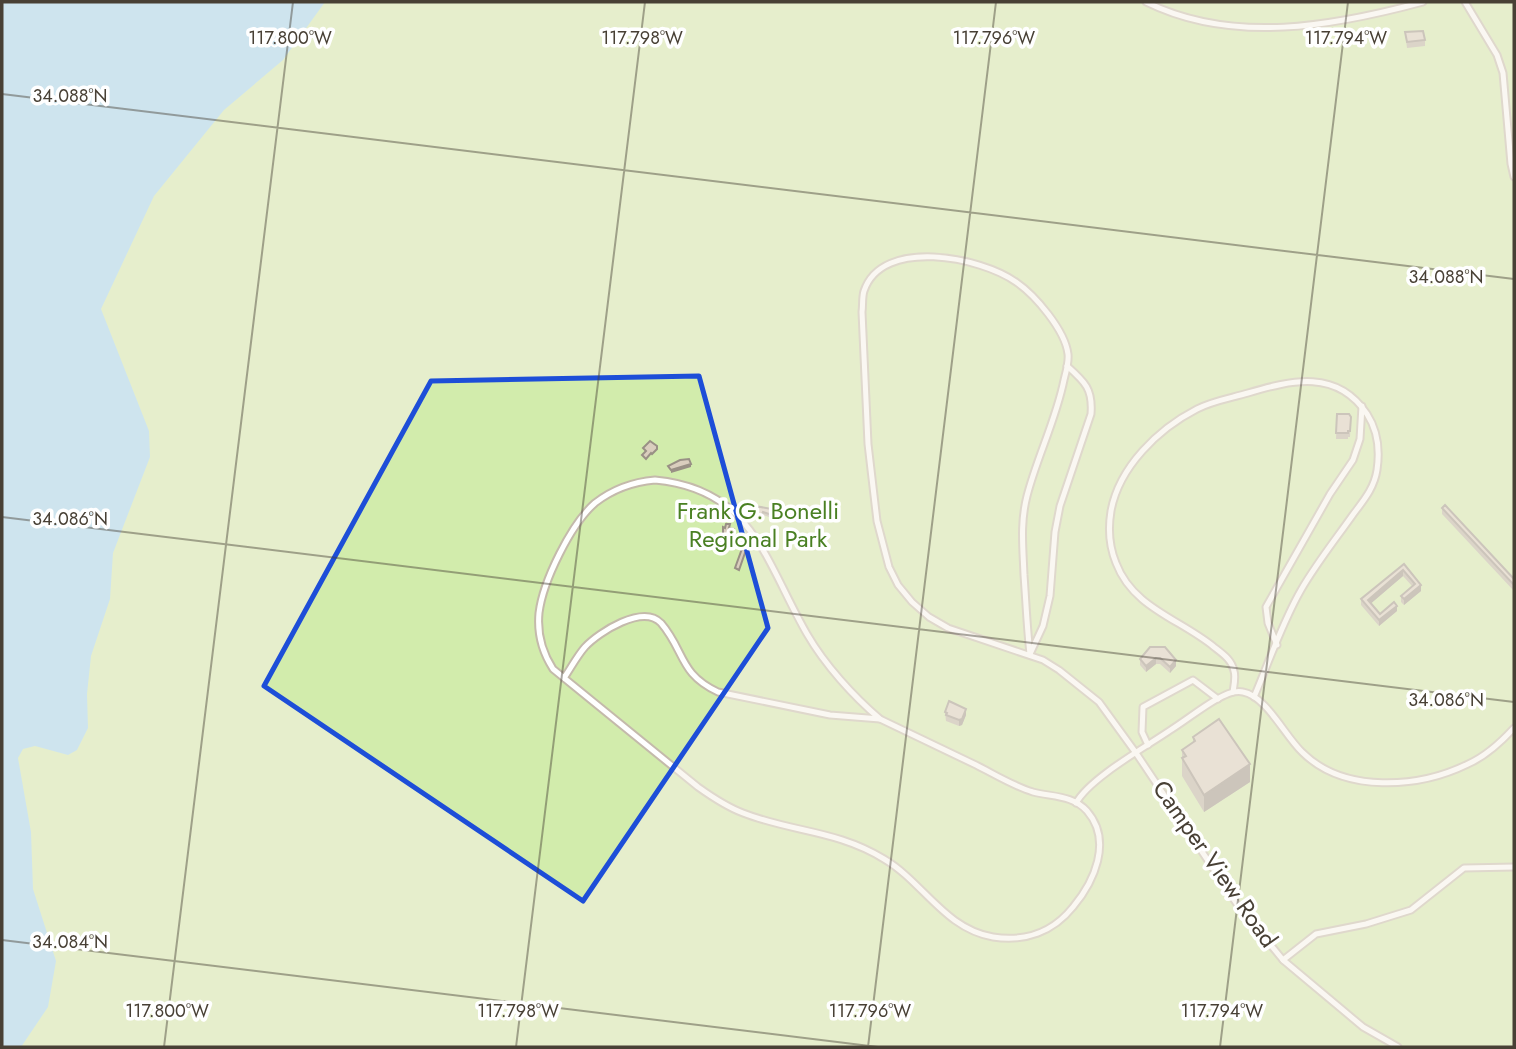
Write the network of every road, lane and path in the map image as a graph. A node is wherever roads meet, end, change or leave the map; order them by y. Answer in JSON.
{"nodes":[{"id":1,"x":1146,"y":2,"type":"edge"},
{"id":2,"x":1423,"y":2,"type":"edge"},
{"id":3,"x":1465,"y":2,"type":"edge"},
{"id":4,"x":1514,"y":177,"type":"edge"},
{"id":5,"x":1067,"y":366,"type":"junction"},
{"id":6,"x":1362,"y":407,"type":"junction"},
{"id":7,"x":1277,"y":645,"type":"junction"},
{"id":8,"x":1030,"y":654,"type":"junction"},
{"id":9,"x":564,"y":678,"type":"junction"},
{"id":10,"x":1233,"y":692,"type":"junction"},
{"id":11,"x":1254,"y":697,"type":"junction"},
{"id":12,"x":1218,"y":699,"type":"junction"},
{"id":13,"x":880,"y":719,"type":"junction"},
{"id":14,"x":1514,"y":728,"type":"edge"},
{"id":15,"x":1148,"y":745,"type":"junction"},
{"id":16,"x":1136,"y":753,"type":"junction"},
{"id":17,"x":1076,"y":803,"type":"junction"},
{"id":18,"x":1514,"y":867,"type":"edge"},
{"id":19,"x":1283,"y":960,"type":"junction"},
{"id":20,"x":1398,"y":1047,"type":"edge"}],
"edges":[{"from":1,"to":2,"type":"lane"},
{"from":3,"to":4,"type":"lane"},
{"from":5,"to":8,"type":"lane"},
{"from":5,"to":8,"type":"lane"},
{"from":5,"to":8,"type":"lane","name":"Camper View Road"},
{"from":6,"to":7,"type":"lane"},
{"from":6,"to":7,"type":"lane"},
{"from":6,"to":10,"type":"lane"},
{"from":7,"to":11,"type":"lane"},
{"from":8,"to":16,"type":"lane","name":"Camper View Road"},
{"from":9,"to":13,"type":"lane"},
{"from":9,"to":13,"type":"lane"},
{"from":9,"to":17,"type":"lane"},
{"from":10,"to":11,"type":"lane"},
{"from":10,"to":12,"type":"lane"},
{"from":11,"to":14,"type":"lane"},
{"from":12,"to":15,"type":"lane"},
{"from":12,"to":15,"type":"lane"},
{"from":13,"to":17,"type":"lane"},
{"from":15,"to":16,"type":"lane"},
{"from":16,"to":17,"type":"lane"},
{"from":16,"to":19,"type":"lane","name":"Camper View Road"},
{"from":18,"to":19,"type":"lane"},
{"from":19,"to":20,"type":"lane","name":"Camper View Road"}]}
